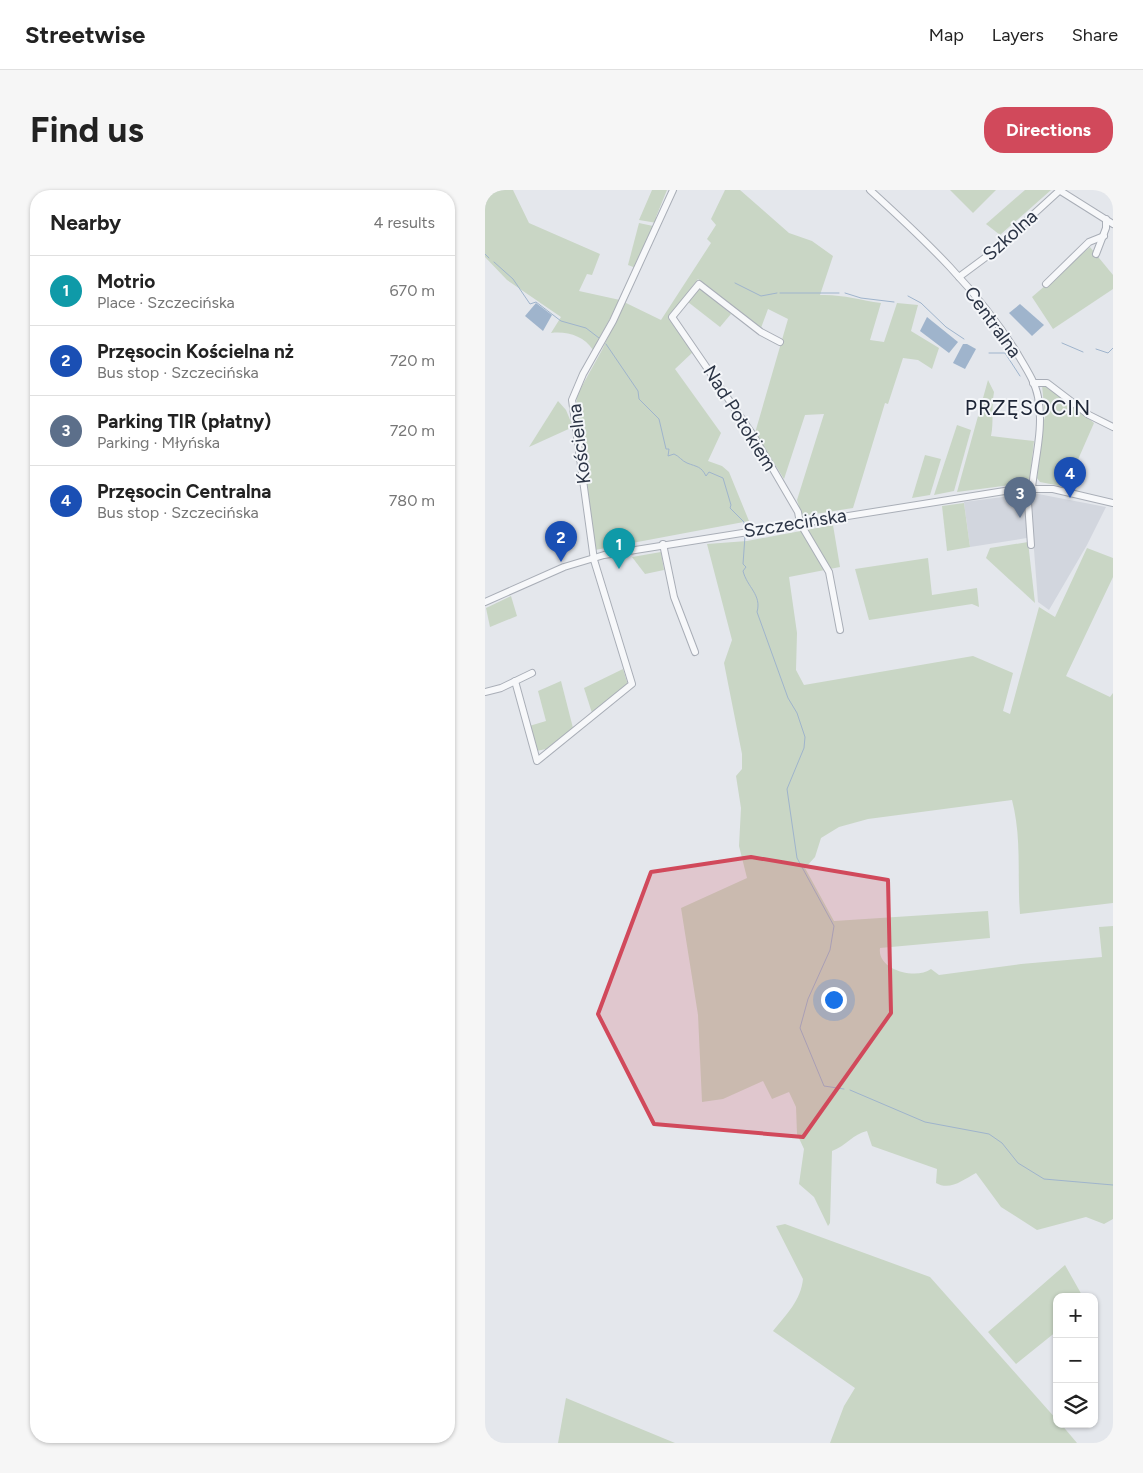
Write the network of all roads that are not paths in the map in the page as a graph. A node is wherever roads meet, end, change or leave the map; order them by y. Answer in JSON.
{"nodes":[{"id":1,"x":673,"y":190,"type":"edge"},
{"id":2,"x":870,"y":190,"type":"edge"},
{"id":3,"x":1059,"y":190,"type":"edge"},
{"id":4,"x":1106,"y":219,"type":"junction"},
{"id":5,"x":1113,"y":224,"type":"edge"},
{"id":6,"x":1103,"y":236,"type":"junction"},
{"id":7,"x":1096,"y":254,"type":"dead end"},
{"id":8,"x":959,"y":277,"type":"junction"},
{"id":9,"x":1046,"y":284,"type":"dead end"},
{"id":10,"x":780,"y":342,"type":"dead end"},
{"id":11,"x":1033,"y":383,"type":"junction"},
{"id":12,"x":1113,"y":427,"type":"edge"},
{"id":13,"x":1030,"y":488,"type":"junction"},
{"id":14,"x":1113,"y":503,"type":"edge"},
{"id":15,"x":801,"y":522,"type":"junction"},
{"id":16,"x":663,"y":544,"type":"junction"},
{"id":17,"x":1031,"y":545,"type":"dead end"},
{"id":18,"x":593,"y":558,"type":"junction"},
{"id":19,"x":485,"y":602,"type":"edge"},
{"id":20,"x":840,"y":630,"type":"dead end"},
{"id":21,"x":695,"y":652,"type":"dead end"},
{"id":22,"x":532,"y":673,"type":"dead end"},
{"id":23,"x":515,"y":681,"type":"junction"},
{"id":24,"x":485,"y":692,"type":"edge"}],
"edges":[{"from":1,"to":18,"type":"street","name":"Kościelna"},
{"from":2,"to":8,"type":"street","name":"Centralna"},
{"from":3,"to":4,"type":"street"},
{"from":3,"to":8,"type":"street","name":"Szkolna"},
{"from":4,"to":5,"type":"street"},
{"from":4,"to":6,"type":"street"},
{"from":6,"to":7,"type":"street"},
{"from":6,"to":9,"type":"street"},
{"from":8,"to":11,"type":"street","name":"Centralna"},
{"from":10,"to":15,"type":"street","name":"Nad Potokiem"},
{"from":11,"to":12,"type":"street"},
{"from":11,"to":13,"type":"street","name":"Centralna"},
{"from":13,"to":14,"type":"street","name":"Szczecińska"},
{"from":13,"to":15,"type":"street","name":"Szczecińska"},
{"from":13,"to":17,"type":"street","name":"Centralna"},
{"from":15,"to":16,"type":"street","name":"Szczecińska"},
{"from":15,"to":20,"type":"street","name":"Nad Potokiem"},
{"from":16,"to":18,"type":"street","name":"Szczecińska"},
{"from":16,"to":21,"type":"street"},
{"from":18,"to":19,"type":"street","name":"Szczecińska"},
{"from":18,"to":23,"type":"street","name":"Kościelna"},
{"from":22,"to":23,"type":"street"},
{"from":23,"to":24,"type":"street"}]}
